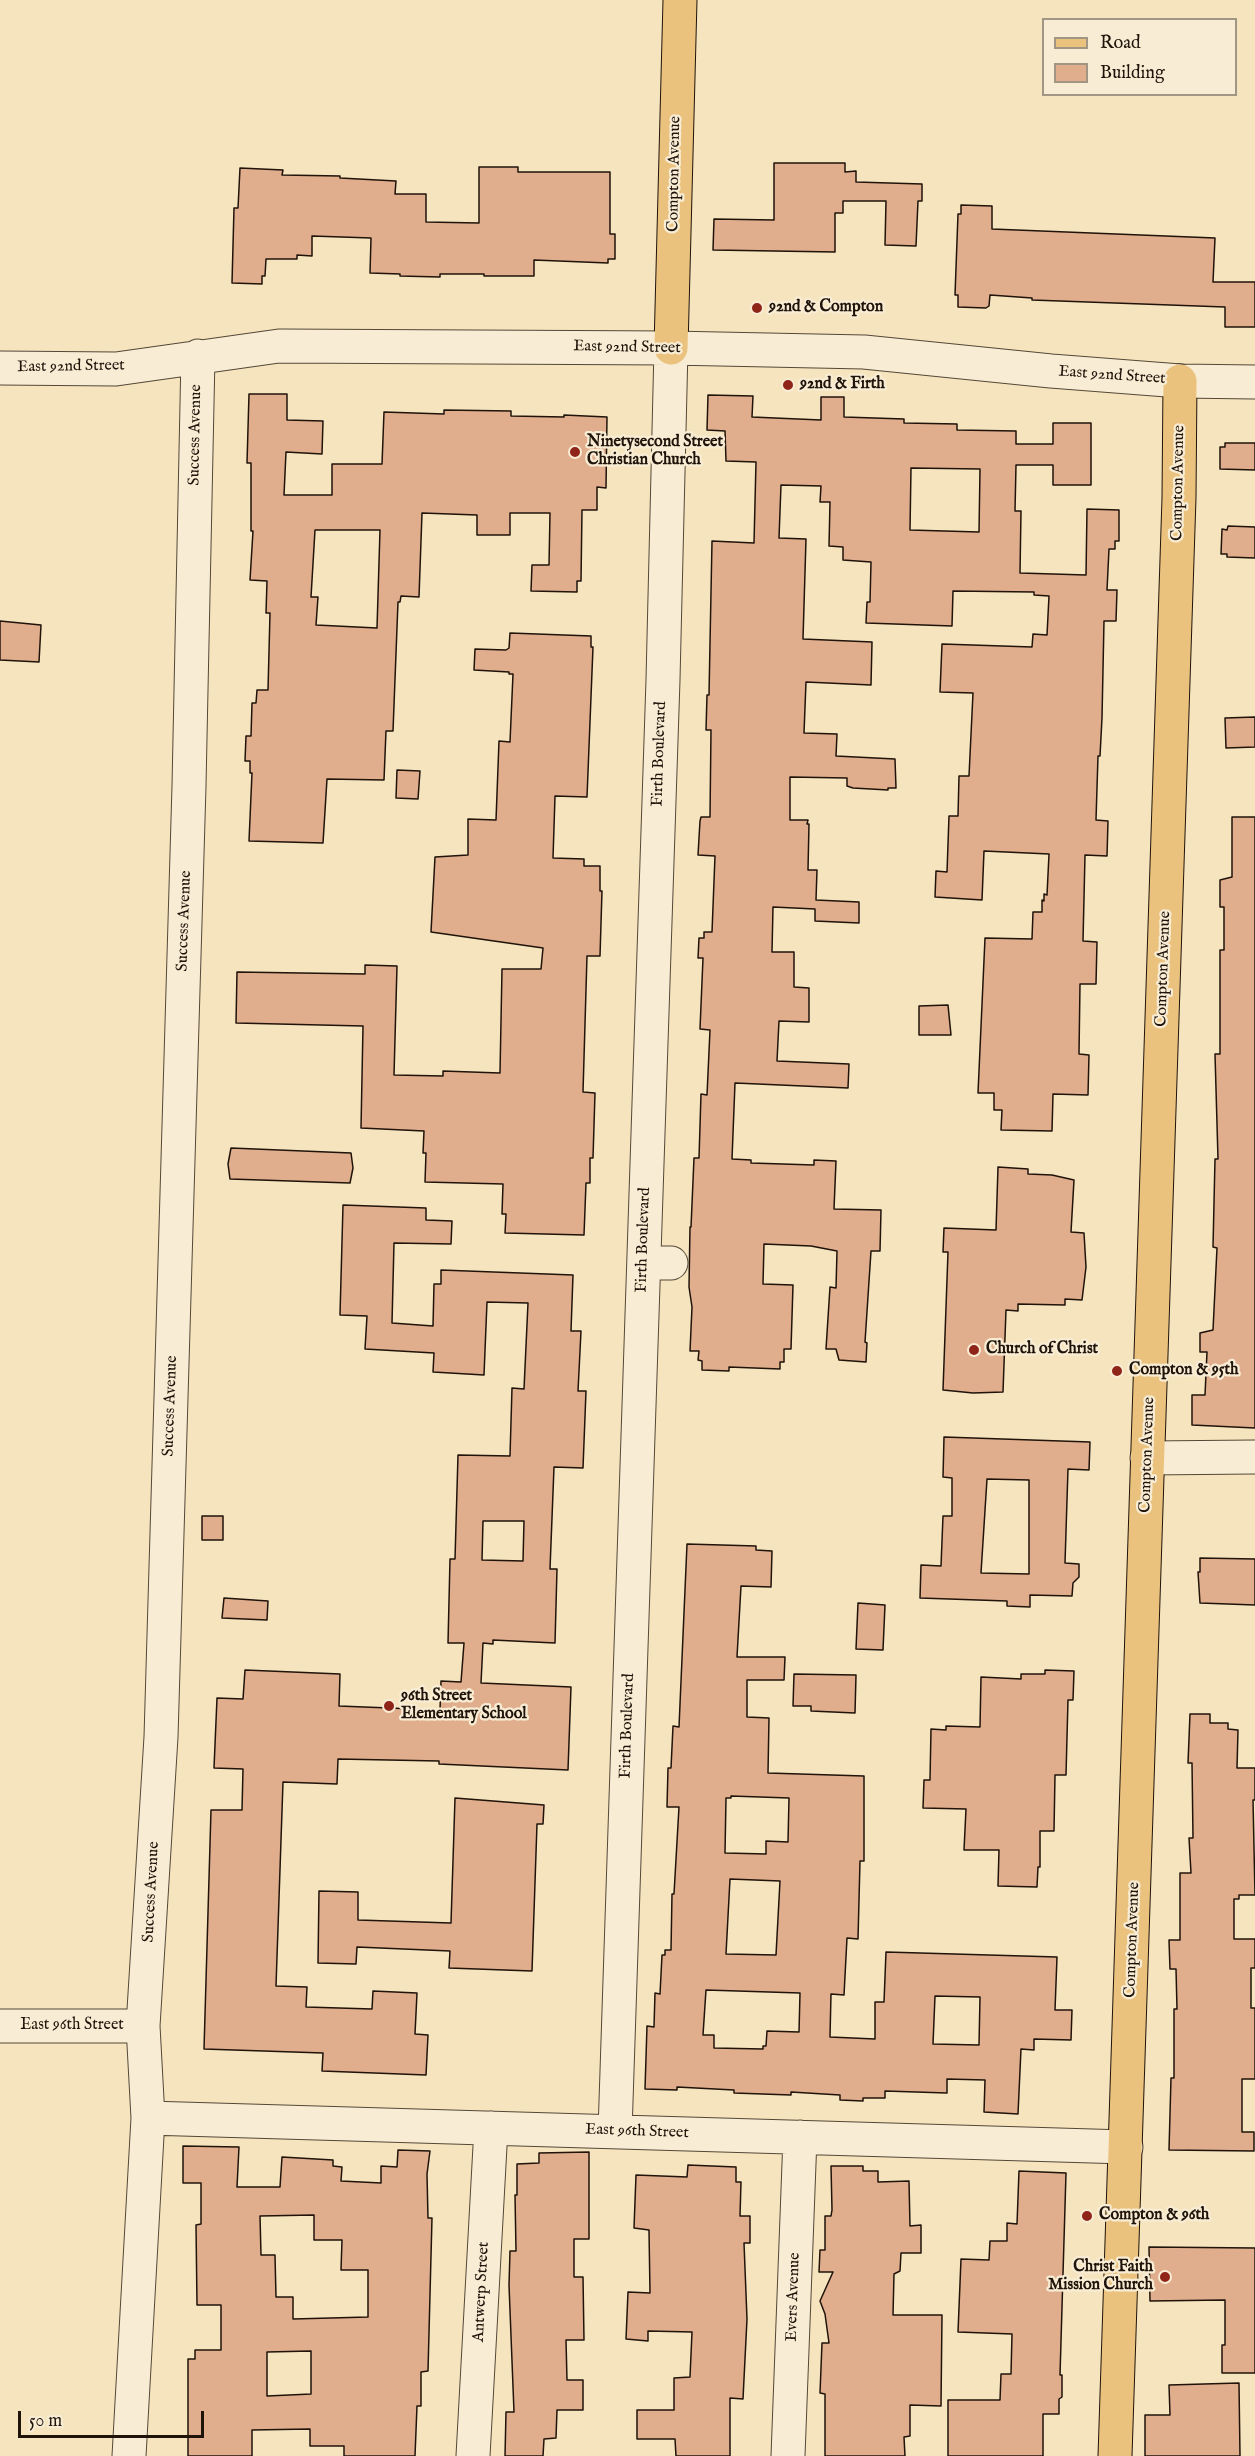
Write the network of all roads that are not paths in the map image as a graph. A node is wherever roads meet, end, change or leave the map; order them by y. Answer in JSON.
{"nodes":[{"id":1,"x":680,"y":0,"type":"edge"},
{"id":2,"x":671,"y":348,"type":"junction"},
{"id":3,"x":198,"y":356,"type":"junction"},
{"id":4,"x":0,"y":368,"type":"edge"},
{"id":5,"x":1180,"y":381,"type":"junction"},
{"id":6,"x":1255,"y":382,"type":"edge"},
{"id":7,"x":1255,"y":1457,"type":"edge"},
{"id":8,"x":1147,"y":1458,"type":"junction"},
{"id":9,"x":0,"y":2026,"type":"edge"},
{"id":10,"x":143,"y":2026,"type":"junction"},
{"id":11,"x":148,"y":2118,"type":"junction"},
{"id":12,"x":491,"y":2128,"type":"junction"},
{"id":13,"x":615,"y":2131,"type":"junction"},
{"id":14,"x":800,"y":2137,"type":"junction"},
{"id":15,"x":1126,"y":2147,"type":"junction"},
{"id":16,"x":129,"y":2456,"type":"edge"},
{"id":17,"x":473,"y":2456,"type":"edge"},
{"id":18,"x":788,"y":2456,"type":"edge"},
{"id":19,"x":1115,"y":2456,"type":"edge"}],
"edges":[{"from":1,"to":2,"type":"main road","name":"Compton Avenue"},
{"from":2,"to":3,"type":"street","name":"East 92nd Street"},
{"from":2,"to":5,"type":"street","name":"East 92nd Street"},
{"from":2,"to":13,"type":"street","name":"Firth Boulevard"},
{"from":3,"to":4,"type":"street","name":"East 92nd Street"},
{"from":3,"to":10,"type":"street","name":"Success Avenue"},
{"from":5,"to":6,"type":"street","name":"East 92nd Street"},
{"from":5,"to":8,"type":"main road","name":"Compton Avenue"},
{"from":7,"to":8,"type":"street"},
{"from":8,"to":15,"type":"main road","name":"Compton Avenue"},
{"from":9,"to":10,"type":"street","name":"East 96th Street"},
{"from":10,"to":11,"type":"street","name":"Success Avenue"},
{"from":11,"to":12,"type":"street","name":"East 96th Street"},
{"from":11,"to":16,"type":"street","name":"Success Avenue"},
{"from":12,"to":13,"type":"street","name":"East 96th Street"},
{"from":12,"to":17,"type":"street","name":"Antwerp Street"},
{"from":13,"to":14,"type":"street","name":"East 96th Street"},
{"from":14,"to":15,"type":"street","name":"East 96th Street"},
{"from":14,"to":18,"type":"street","name":"Evers Avenue"},
{"from":15,"to":19,"type":"main road","name":"Compton Avenue"}]}
